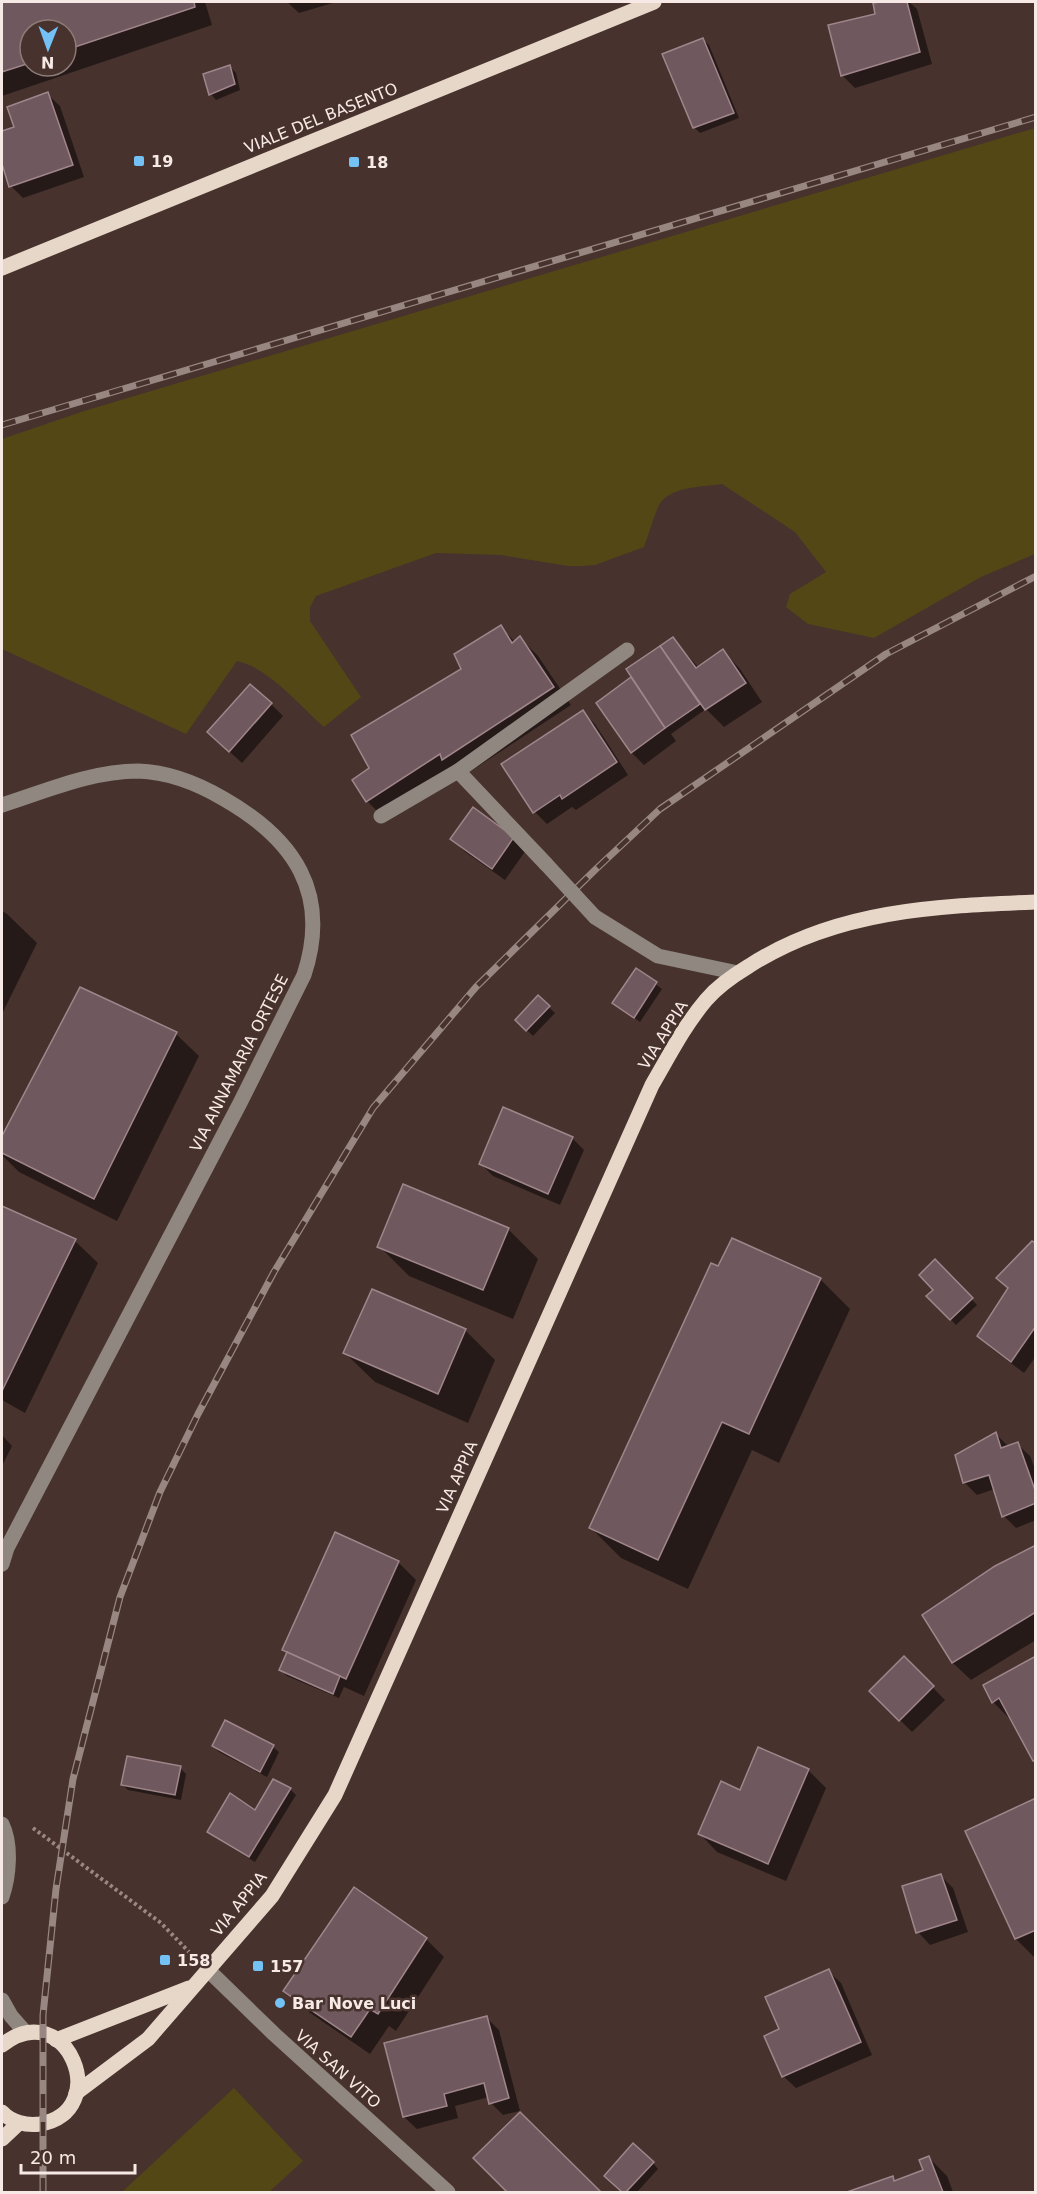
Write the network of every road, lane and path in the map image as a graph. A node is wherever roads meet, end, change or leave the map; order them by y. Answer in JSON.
{"nodes":[{"id":1,"x":654,"y":2,"type":"edge"},
{"id":2,"x":2,"y":268,"type":"edge"},
{"id":3,"x":627,"y":650,"type":"dead end"},
{"id":4,"x":458,"y":771,"type":"junction"},
{"id":5,"x":2,"y":805,"type":"edge"},
{"id":6,"x":381,"y":816,"type":"dead end"},
{"id":7,"x":1035,"y":902,"type":"edge"},
{"id":8,"x":738,"y":973,"type":"junction"},
{"id":9,"x":2,"y":1564,"type":"edge"},
{"id":10,"x":2,"y":1824,"type":"edge"},
{"id":11,"x":30,"y":1825,"type":"dead end"},
{"id":12,"x":2,"y":1897,"type":"edge"},
{"id":13,"x":207,"y":1969,"type":"junction"},
{"id":14,"x":192,"y":1987,"type":"junction"},
{"id":15,"x":2,"y":2000,"type":"edge"},
{"id":16,"x":26,"y":2033,"type":"junction"},
{"id":17,"x":56,"y":2040,"type":"junction"},
{"id":18,"x":2,"y":2045,"type":"edge"},
{"id":19,"x":76,"y":2093,"type":"junction"},
{"id":20,"x":2,"y":2112,"type":"edge"},
{"id":21,"x":19,"y":2123,"type":"junction"},
{"id":22,"x":2,"y":2139,"type":"edge"},
{"id":23,"x":448,"y":2193,"type":"edge"}],
"edges":[{"from":1,"to":2,"type":"main road","name":"VIALE DEL BASENTO"},
{"from":3,"to":4,"type":"street"},
{"from":4,"to":6,"type":"street"},
{"from":4,"to":8,"type":"street","bridge":true},
{"from":5,"to":9,"type":"street","name":"VIA ANNAMARIA ORTESE"},
{"from":7,"to":8,"type":"main road","name":"VIA APPIA"},
{"from":8,"to":13,"type":"main road","name":"VIA APPIA"},
{"from":10,"to":12,"type":"street"},
{"from":11,"to":13,"type":"path"},
{"from":13,"to":14,"type":"main road","name":"VIA APPIA"},
{"from":13,"to":23,"type":"street","name":"VIA SAN VITO"},
{"from":14,"to":17,"type":"main road","name":"VIA APPIA"},
{"from":14,"to":19,"type":"main road","name":"VIA APPIA"},
{"from":15,"to":16,"type":"street"},
{"from":16,"to":17,"type":"main road"},
{"from":16,"to":18,"type":"main road"},
{"from":17,"to":19,"type":"main road"},
{"from":19,"to":21,"type":"main road","name":"VIA APPIA"},
{"from":20,"to":21,"type":"main road"},
{"from":21,"to":22,"type":"main road"}]}
